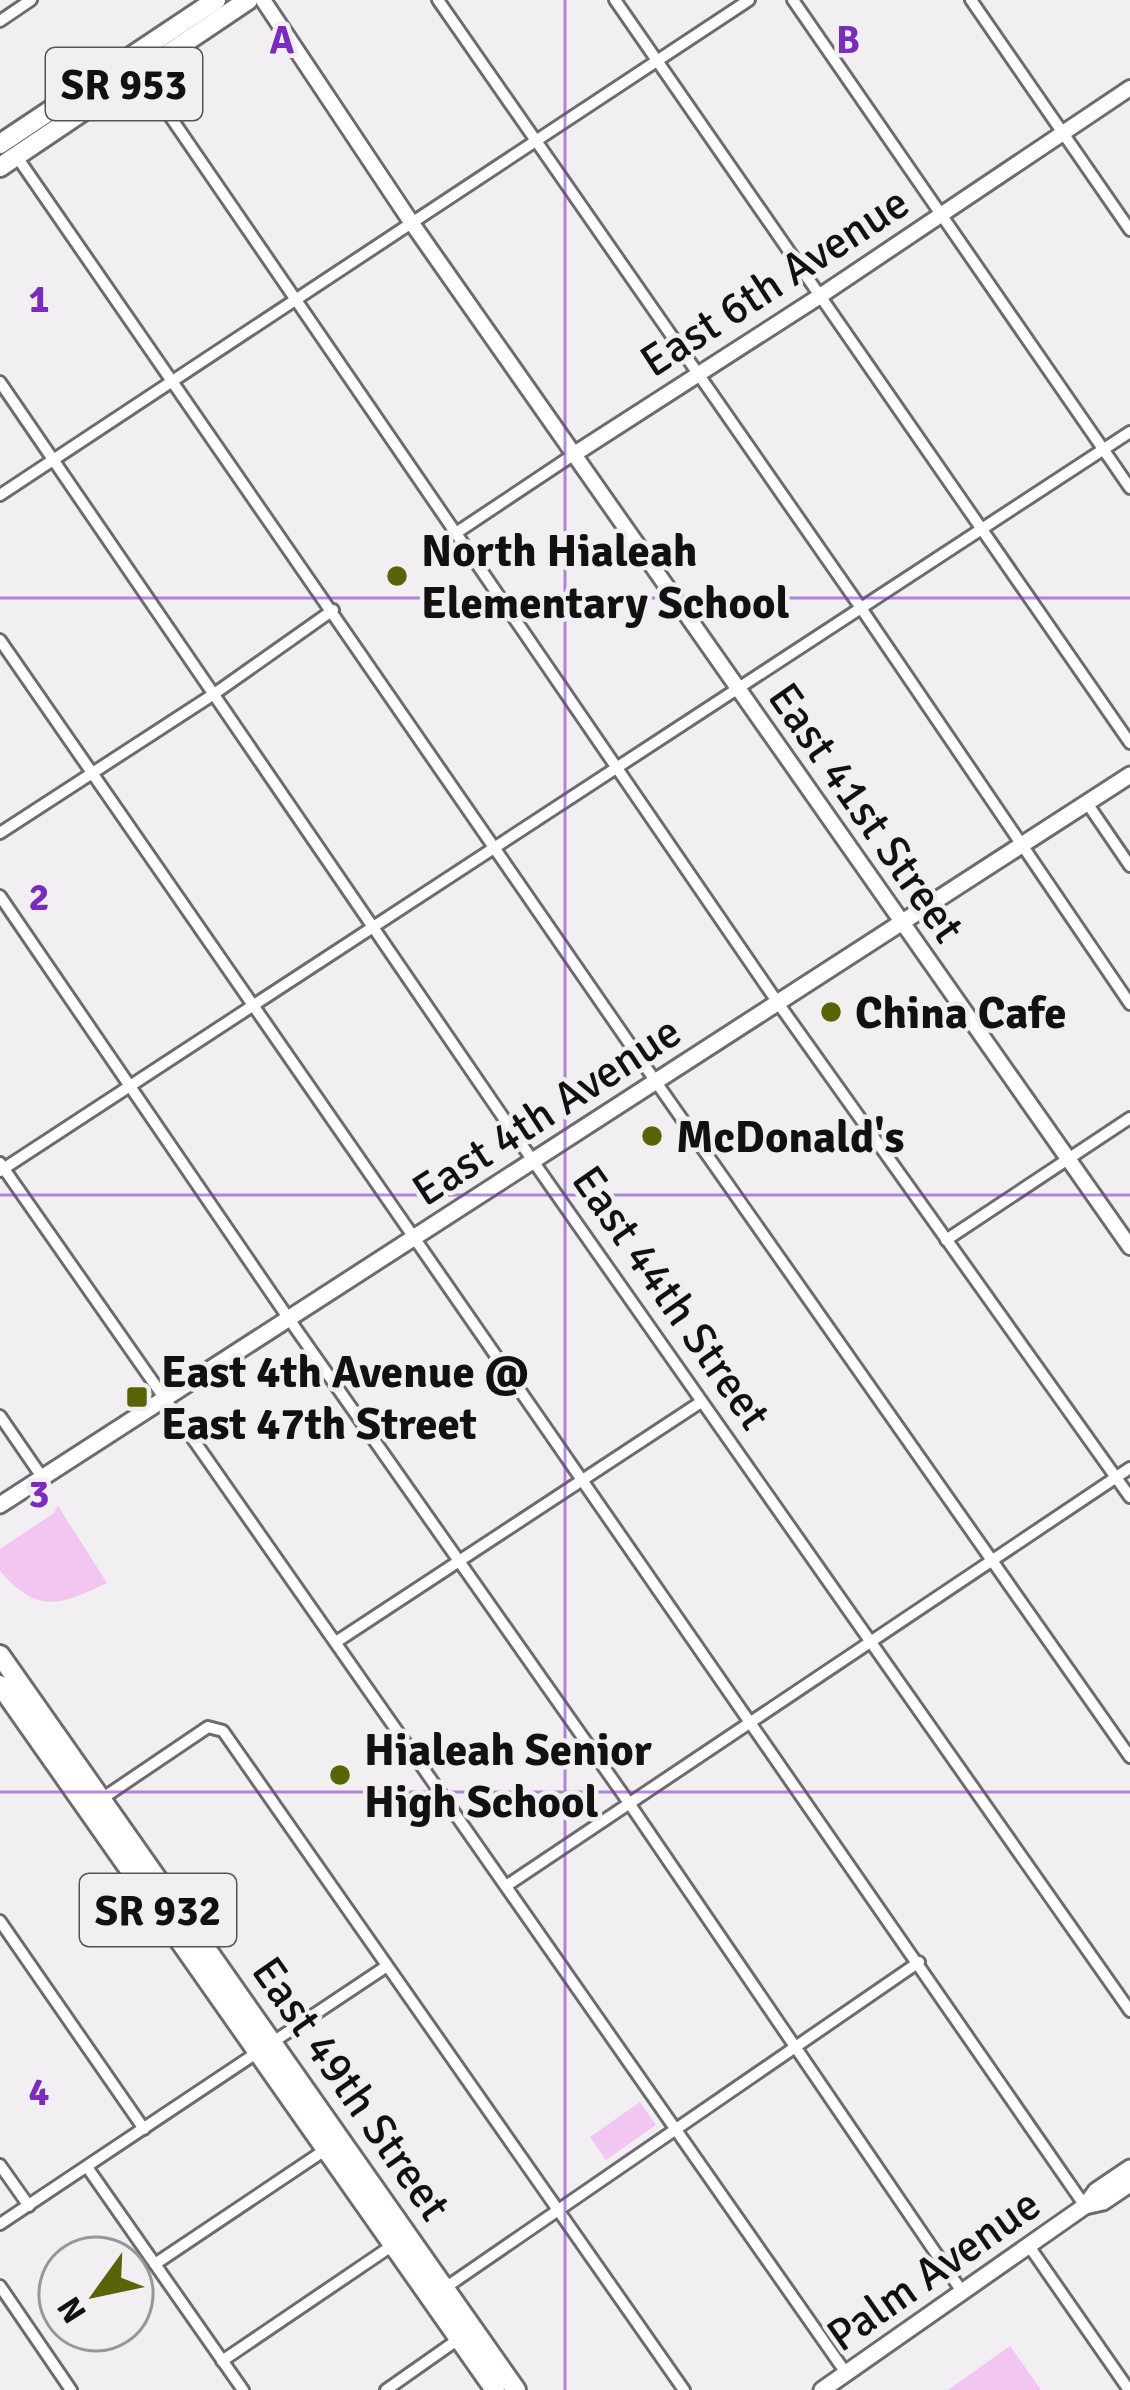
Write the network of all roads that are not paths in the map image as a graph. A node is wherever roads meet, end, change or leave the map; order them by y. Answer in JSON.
{"nodes":[{"id":1,"x":31,"y":0,"type":"edge"},
{"id":2,"x":215,"y":0,"type":"edge"},
{"id":3,"x":248,"y":0,"type":"edge"},
{"id":4,"x":263,"y":0,"type":"edge"},
{"id":5,"x":438,"y":0,"type":"edge"},
{"id":6,"x":616,"y":0,"type":"edge"},
{"id":7,"x":749,"y":0,"type":"edge"},
{"id":8,"x":793,"y":0,"type":"edge"},
{"id":9,"x":971,"y":0,"type":"edge"},
{"id":10,"x":0,"y":21,"type":"edge"},
{"id":11,"x":656,"y":59,"type":"junction"},
{"id":12,"x":135,"y":65,"type":"junction"},
{"id":13,"x":1130,"y":88,"type":"edge"},
{"id":14,"x":1065,"y":132,"type":"junction"},
{"id":15,"x":534,"y":140,"type":"junction"},
{"id":16,"x":5,"y":145,"type":"edge"},
{"id":17,"x":0,"y":167,"type":"edge"},
{"id":18,"x":943,"y":214,"type":"junction"},
{"id":19,"x":411,"y":222,"type":"junction"},
{"id":20,"x":1130,"y":230,"type":"edge"},
{"id":21,"x":820,"y":296,"type":"junction"},
{"id":22,"x":294,"y":299,"type":"junction"},
{"id":23,"x":698,"y":373,"type":"junction"},
{"id":24,"x":174,"y":381,"type":"junction"},
{"id":25,"x":0,"y":382,"type":"edge"},
{"id":26,"x":1130,"y":432,"type":"edge"},
{"id":27,"x":1103,"y":449,"type":"junction"},
{"id":28,"x":576,"y":453,"type":"junction"},
{"id":29,"x":53,"y":459,"type":"junction"},
{"id":30,"x":1130,"y":488,"type":"edge"},
{"id":31,"x":0,"y":495,"type":"edge"},
{"id":32,"x":982,"y":530,"type":"junction"},
{"id":33,"x":456,"y":533,"type":"junction"},
{"id":34,"x":861,"y":608,"type":"junction"},
{"id":35,"x":333,"y":610,"type":"junction"},
{"id":36,"x":0,"y":640,"type":"edge"},
{"id":37,"x":736,"y":688,"type":"junction"},
{"id":38,"x":214,"y":694,"type":"junction"},
{"id":39,"x":1130,"y":743,"type":"edge"},
{"id":40,"x":618,"y":767,"type":"junction"},
{"id":41,"x":94,"y":773,"type":"junction"},
{"id":42,"x":1130,"y":775,"type":"edge"},
{"id":43,"x":1087,"y":803,"type":"junction"},
{"id":44,"x":0,"y":833,"type":"edge"},
{"id":45,"x":495,"y":846,"type":"junction"},
{"id":46,"x":1021,"y":847,"type":"junction"},
{"id":47,"x":1130,"y":866,"type":"edge"},
{"id":48,"x":0,"y":896,"type":"edge"},
{"id":49,"x":902,"y":923,"type":"junction"},
{"id":50,"x":375,"y":927,"type":"junction"},
{"id":51,"x":778,"y":1003,"type":"junction"},
{"id":52,"x":1130,"y":1004,"type":"edge"},
{"id":53,"x":252,"y":1005,"type":"junction"},
{"id":54,"x":656,"y":1082,"type":"junction"},
{"id":55,"x":131,"y":1086,"type":"junction"},
{"id":56,"x":1130,"y":1118,"type":"edge"},
{"id":57,"x":1068,"y":1160,"type":"junction"},
{"id":58,"x":533,"y":1161,"type":"junction"},
{"id":59,"x":1,"y":1168,"type":"edge"},
{"id":60,"x":412,"y":1239,"type":"junction"},
{"id":61,"x":946,"y":1240,"type":"junction"},
{"id":62,"x":1130,"y":1247,"type":"edge"},
{"id":63,"x":289,"y":1319,"type":"junction"},
{"id":64,"x":166,"y":1398,"type":"junction"},
{"id":65,"x":701,"y":1402,"type":"junction"},
{"id":66,"x":0,"y":1416,"type":"edge"},
{"id":67,"x":1130,"y":1468,"type":"edge"},
{"id":68,"x":42,"y":1477,"type":"junction"},
{"id":69,"x":1116,"y":1478,"type":"junction"},
{"id":70,"x":581,"y":1480,"type":"junction"},
{"id":71,"x":1130,"y":1497,"type":"edge"},
{"id":72,"x":0,"y":1504,"type":"edge"},
{"id":73,"x":992,"y":1559,"type":"junction"},
{"id":74,"x":458,"y":1561,"type":"junction"},
{"id":75,"x":337,"y":1642,"type":"junction"},
{"id":76,"x":871,"y":1642,"type":"junction"},
{"id":77,"x":0,"y":1655,"type":"edge"},
{"id":78,"x":0,"y":1685,"type":"edge"},
{"id":79,"x":748,"y":1722,"type":"junction"},
{"id":80,"x":1130,"y":1757,"type":"edge"},
{"id":81,"x":94,"y":1803,"type":"junction"},
{"id":82,"x":629,"y":1803,"type":"junction"},
{"id":83,"x":506,"y":1886,"type":"junction"},
{"id":84,"x":0,"y":1921,"type":"edge"},
{"id":85,"x":919,"y":1962,"type":"junction"},
{"id":86,"x":387,"y":1966,"type":"junction"},
{"id":87,"x":1130,"y":2011,"type":"edge"},
{"id":88,"x":796,"y":2046,"type":"junction"},
{"id":89,"x":265,"y":2048,"type":"junction"},
{"id":90,"x":144,"y":2129,"type":"junction"},
{"id":91,"x":678,"y":2129,"type":"junction"},
{"id":92,"x":333,"y":2145,"type":"junction"},
{"id":93,"x":0,"y":2165,"type":"edge"},
{"id":94,"x":87,"y":2167,"type":"junction"},
{"id":95,"x":1130,"y":2168,"type":"edge"},
{"id":96,"x":1130,"y":2184,"type":"edge"},
{"id":97,"x":29,"y":2206,"type":"junction"},
{"id":98,"x":1085,"y":2206,"type":"junction"},
{"id":99,"x":559,"y":2210,"type":"junction"},
{"id":100,"x":0,"y":2224,"type":"edge"},
{"id":101,"x":134,"y":2234,"type":"edge"},
{"id":102,"x":392,"y":2245,"type":"junction"},
{"id":103,"x":1029,"y":2246,"type":"junction"},
{"id":104,"x":156,"y":2263,"type":"edge"},
{"id":105,"x":156,"y":2265,"type":"edge"},
{"id":106,"x":0,"y":2287,"type":"edge"},
{"id":107,"x":437,"y":2293,"type":"junction"},
{"id":108,"x":963,"y":2293,"type":"junction"},
{"id":109,"x":466,"y":2334,"type":"junction"},
{"id":110,"x":222,"y":2361,"type":"junction"},
{"id":111,"x":846,"y":2373,"type":"junction"},
{"id":112,"x":71,"y":2390,"type":"edge"},
{"id":113,"x":243,"y":2390,"type":"edge"},
{"id":114,"x":386,"y":2390,"type":"edge"},
{"id":115,"x":494,"y":2390,"type":"edge"},
{"id":116,"x":516,"y":2390,"type":"edge"},
{"id":117,"x":684,"y":2390,"type":"edge"},
{"id":118,"x":822,"y":2390,"type":"edge"},
{"id":119,"x":1129,"y":2390,"type":"edge"}],
"edges":[{"from":1,"to":10,"type":"street"},
{"from":2,"to":12,"type":"main road","number":"SR 953"},
{"from":3,"to":12,"type":"main road","number":"SR 953"},
{"from":4,"to":19,"type":"street","name":"East 41st Street"},
{"from":5,"to":15,"type":"street"},
{"from":6,"to":11,"type":"street"},
{"from":7,"to":11,"type":"street"},
{"from":8,"to":18,"type":"street"},
{"from":9,"to":14,"type":"street"},
{"from":11,"to":15,"type":"street"},
{"from":11,"to":21,"type":"street"},
{"from":12,"to":16,"type":"main road","number":"SR 953"},
{"from":12,"to":22,"type":"street"},
{"from":13,"to":14,"type":"street","name":"East 6th Avenue"},
{"from":14,"to":18,"type":"street","name":"East 6th Avenue"},
{"from":14,"to":20,"type":"street"},
{"from":15,"to":19,"type":"street"},
{"from":15,"to":23,"type":"street"},
{"from":16,"to":17,"type":"main road","number":"SR 953"},
{"from":16,"to":24,"type":"street"},
{"from":18,"to":21,"type":"street","name":"East 6th Avenue"},
{"from":18,"to":27,"type":"street"},
{"from":19,"to":22,"type":"street"},
{"from":19,"to":28,"type":"street","name":"East 41st Street"},
{"from":21,"to":23,"type":"street","name":"East 6th Avenue"},
{"from":21,"to":32,"type":"street"},
{"from":22,"to":24,"type":"street"},
{"from":22,"to":33,"type":"street"},
{"from":23,"to":28,"type":"street","name":"East 6th Avenue"},
{"from":23,"to":34,"type":"street"},
{"from":24,"to":29,"type":"street"},
{"from":24,"to":35,"type":"street"},
{"from":25,"to":29,"type":"street","name":"East 44th Street"},
{"from":26,"to":27,"type":"street"},
{"from":27,"to":30,"type":"street"},
{"from":27,"to":32,"type":"street"},
{"from":28,"to":33,"type":"street","name":"East 6th Avenue"},
{"from":28,"to":37,"type":"street","name":"East 41st Street"},
{"from":29,"to":31,"type":"street"},
{"from":29,"to":38,"type":"street","name":"East 44th Street"},
{"from":32,"to":34,"type":"street"},
{"from":32,"to":39,"type":"street"},
{"from":33,"to":40,"type":"street"},
{"from":34,"to":37,"type":"street"},
{"from":34,"to":46,"type":"street"},
{"from":35,"to":38,"type":"street"},
{"from":35,"to":45,"type":"street"},
{"from":36,"to":41,"type":"street"},
{"from":37,"to":40,"type":"street"},
{"from":37,"to":49,"type":"street","name":"East 41st Street"},
{"from":38,"to":41,"type":"street"},
{"from":38,"to":50,"type":"street","name":"East 44th Street"},
{"from":40,"to":45,"type":"street"},
{"from":40,"to":51,"type":"street"},
{"from":41,"to":44,"type":"street"},
{"from":41,"to":53,"type":"street"},
{"from":42,"to":43,"type":"main road","name":"East 4th Avenue"},
{"from":43,"to":46,"type":"main road","name":"East 4th Avenue"},
{"from":43,"to":47,"type":"street"},
{"from":45,"to":50,"type":"street"},
{"from":45,"to":54,"type":"street"},
{"from":46,"to":49,"type":"main road","name":"East 4th Avenue"},
{"from":46,"to":52,"type":"street"},
{"from":48,"to":55,"type":"street"},
{"from":49,"to":51,"type":"main road","name":"East 4th Avenue"},
{"from":49,"to":57,"type":"street","name":"East 41st Street"},
{"from":50,"to":53,"type":"street"},
{"from":50,"to":58,"type":"street","name":"East 44th Street"},
{"from":51,"to":54,"type":"main road","name":"East 4th Avenue"},
{"from":51,"to":61,"type":"street"},
{"from":53,"to":55,"type":"street"},
{"from":53,"to":60,"type":"street"},
{"from":54,"to":58,"type":"main road","name":"East 4th Avenue"},
{"from":54,"to":73,"type":"street"},
{"from":55,"to":59,"type":"street"},
{"from":55,"to":63,"type":"street"},
{"from":56,"to":57,"type":"street"},
{"from":57,"to":61,"type":"street"},
{"from":57,"to":62,"type":"street","name":"East 41st Street"},
{"from":58,"to":60,"type":"main road","name":"East 4th Avenue"},
{"from":58,"to":65,"type":"street","name":"East 44th Street"},
{"from":59,"to":64,"type":"street"},
{"from":60,"to":63,"type":"main road","name":"East 4th Avenue"},
{"from":60,"to":70,"type":"street"},
{"from":61,"to":69,"type":"street"},
{"from":63,"to":64,"type":"main road","name":"East 4th Avenue"},
{"from":63,"to":74,"type":"street"},
{"from":64,"to":68,"type":"main road","name":"East 4th Avenue"},
{"from":64,"to":75,"type":"street"},
{"from":65,"to":70,"type":"street"},
{"from":65,"to":76,"type":"street","name":"East 44th Street"},
{"from":66,"to":68,"type":"street"},
{"from":67,"to":69,"type":"street"},
{"from":68,"to":72,"type":"main road","name":"East 4th Avenue"},
{"from":69,"to":71,"type":"street"},
{"from":69,"to":73,"type":"street"},
{"from":70,"to":74,"type":"street"},
{"from":70,"to":79,"type":"street"},
{"from":73,"to":76,"type":"street"},
{"from":73,"to":80,"type":"street"},
{"from":74,"to":75,"type":"street"},
{"from":74,"to":82,"type":"street"},
{"from":75,"to":83,"type":"street"},
{"from":76,"to":79,"type":"street"},
{"from":76,"to":87,"type":"street","name":"East 44th Street"},
{"from":77,"to":81,"type":"main road","name":"East 49th Street","number":"SR 932"},
{"from":78,"to":81,"type":"main road","name":"East 49th Street","number":"SR 932"},
{"from":79,"to":82,"type":"street"},
{"from":79,"to":85,"type":"street"},
{"from":81,"to":86,"type":"street"},
{"from":81,"to":89,"type":"main road","name":"East 49th Street","number":"SR 932"},
{"from":82,"to":83,"type":"street"},
{"from":82,"to":88,"type":"street"},
{"from":83,"to":91,"type":"street"},
{"from":84,"to":90,"type":"street"},
{"from":85,"to":88,"type":"street"},
{"from":85,"to":98,"type":"street"},
{"from":86,"to":89,"type":"street"},
{"from":86,"to":99,"type":"street"},
{"from":88,"to":91,"type":"street"},
{"from":88,"to":108,"type":"street"},
{"from":89,"to":90,"type":"street"},
{"from":89,"to":92,"type":"main road","name":"East 49th Street","number":"SR 932"},
{"from":90,"to":94,"type":"street"},
{"from":91,"to":99,"type":"street"},
{"from":91,"to":111,"type":"street"},
{"from":92,"to":102,"type":"main road","name":"East 49th Street","number":"SR 932"},
{"from":92,"to":104,"type":"street"},
{"from":92,"to":107,"type":"main road","name":"East 49th Street","number":"SR 932"},
{"from":93,"to":97,"type":"street"},
{"from":94,"to":97,"type":"street"},
{"from":94,"to":101,"type":"street"},
{"from":95,"to":98,"type":"main road","name":"Palm Avenue"},
{"from":96,"to":98,"type":"main road","name":"Palm Avenue"},
{"from":97,"to":100,"type":"street"},
{"from":98,"to":103,"type":"main road","name":"Palm Avenue"},
{"from":99,"to":107,"type":"street"},
{"from":99,"to":117,"type":"street"},
{"from":102,"to":107,"type":"main road","name":"East 49th Street","number":"SR 932"},
{"from":102,"to":110,"type":"street"},
{"from":103,"to":108,"type":"main road","name":"Palm Avenue"},
{"from":103,"to":119,"type":"street"},
{"from":105,"to":110,"type":"street"},
{"from":106,"to":112,"type":"street"},
{"from":107,"to":109,"type":"main road","name":"East 49th Street","number":"SR 932"},
{"from":108,"to":111,"type":"main road","name":"Palm Avenue"},
{"from":109,"to":114,"type":"street"},
{"from":109,"to":115,"type":"main road","name":"East 49th Street","number":"SR 932"},
{"from":109,"to":116,"type":"main road","name":"East 49th Street","number":"SR 932"},
{"from":110,"to":113,"type":"street"},
{"from":111,"to":118,"type":"main road","name":"Palm Avenue"}]}
